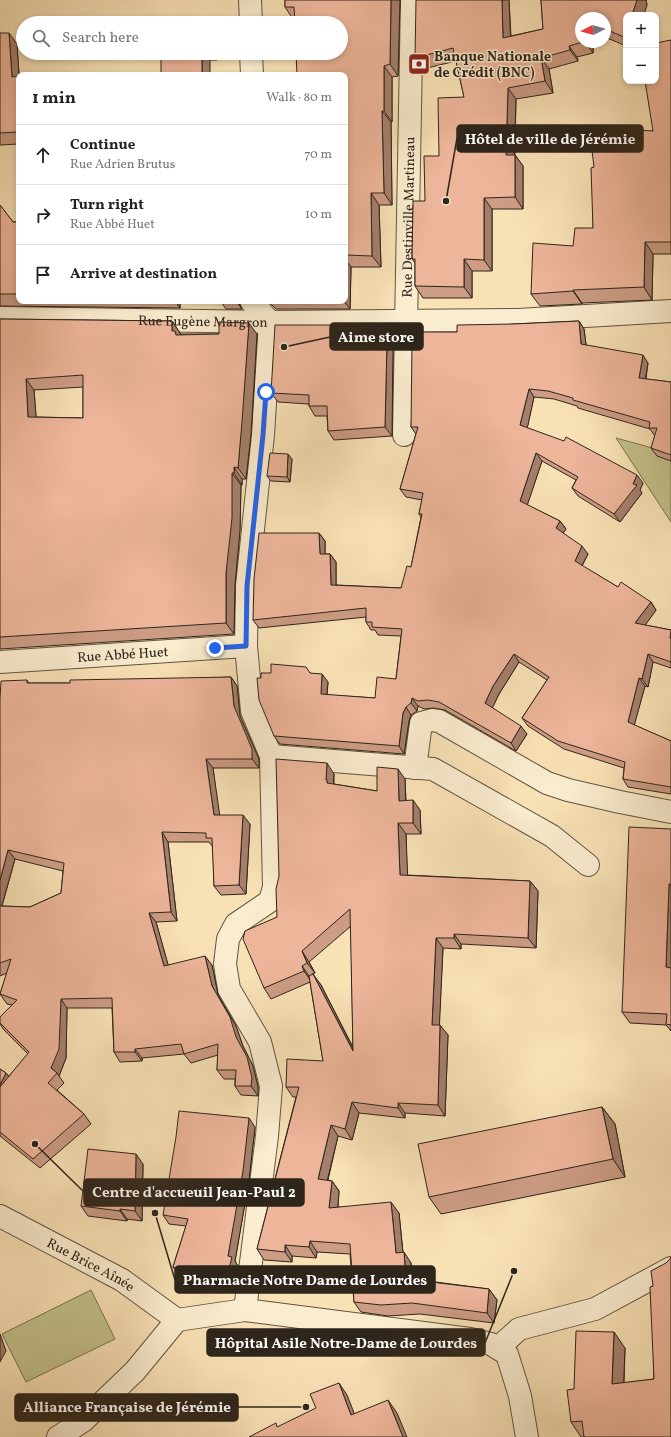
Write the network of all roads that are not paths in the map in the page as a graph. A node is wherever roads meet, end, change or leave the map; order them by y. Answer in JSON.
{"nodes":[{"id":1,"x":250,"y":0,"type":"edge"},
{"id":2,"x":412,"y":0,"type":"edge"},
{"id":3,"x":250,"y":16,"type":"edge"},
{"id":4,"x":251,"y":60,"type":"edge"},
{"id":5,"x":252,"y":72,"type":"edge"},
{"id":6,"x":254,"y":304,"type":"edge"},
{"id":7,"x":671,"y":311,"type":"edge"},
{"id":8,"x":0,"y":318,"type":"edge"},
{"id":9,"x":405,"y":321,"type":"junction"},
{"id":10,"x":270,"y":322,"type":"junction"},
{"id":11,"x":404,"y":435,"type":"dead end"},
{"id":12,"x":246,"y":646,"type":"junction"},
{"id":13,"x":0,"y":662,"type":"edge"},
{"id":14,"x":271,"y":756,"type":"junction"},
{"id":15,"x":415,"y":768,"type":"junction"},
{"id":16,"x":671,"y":812,"type":"edge"},
{"id":17,"x":588,"y":866,"type":"dead end"},
{"id":18,"x":0,"y":1216,"type":"edge"},
{"id":19,"x":671,"y":1268,"type":"edge"},
{"id":20,"x":245,"y":1310,"type":"junction"},
{"id":21,"x":177,"y":1320,"type":"junction"},
{"id":22,"x":498,"y":1348,"type":"junction"},
{"id":23,"x":58,"y":1437,"type":"edge"},
{"id":24,"x":527,"y":1437,"type":"edge"}],
"edges":[{"from":1,"to":3,"type":"street"},
{"from":2,"to":9,"type":"street","name":"Rue Destinville Martineau"},
{"from":4,"to":5,"type":"street"},
{"from":6,"to":10,"type":"street"},
{"from":7,"to":9,"type":"street","name":"Rue Eugène Margron"},
{"from":8,"to":10,"type":"street","name":"Rue Eugène Margron"},
{"from":9,"to":10,"type":"street","name":"Rue Eugène Margron"},
{"from":9,"to":11,"type":"street","name":"Rue Destinville Martineau"},
{"from":10,"to":12,"type":"street"},
{"from":12,"to":13,"type":"street","name":"Rue Abbé Huet"},
{"from":12,"to":14,"type":"street"},
{"from":14,"to":15,"type":"street"},
{"from":14,"to":20,"type":"street"},
{"from":15,"to":16,"type":"street"},
{"from":15,"to":17,"type":"street"},
{"from":18,"to":21,"type":"street","name":"Rue Brice Aînée"},
{"from":19,"to":22,"type":"street"},
{"from":20,"to":21,"type":"street"},
{"from":20,"to":22,"type":"street"},
{"from":21,"to":23,"type":"street"},
{"from":22,"to":24,"type":"street"}]}
